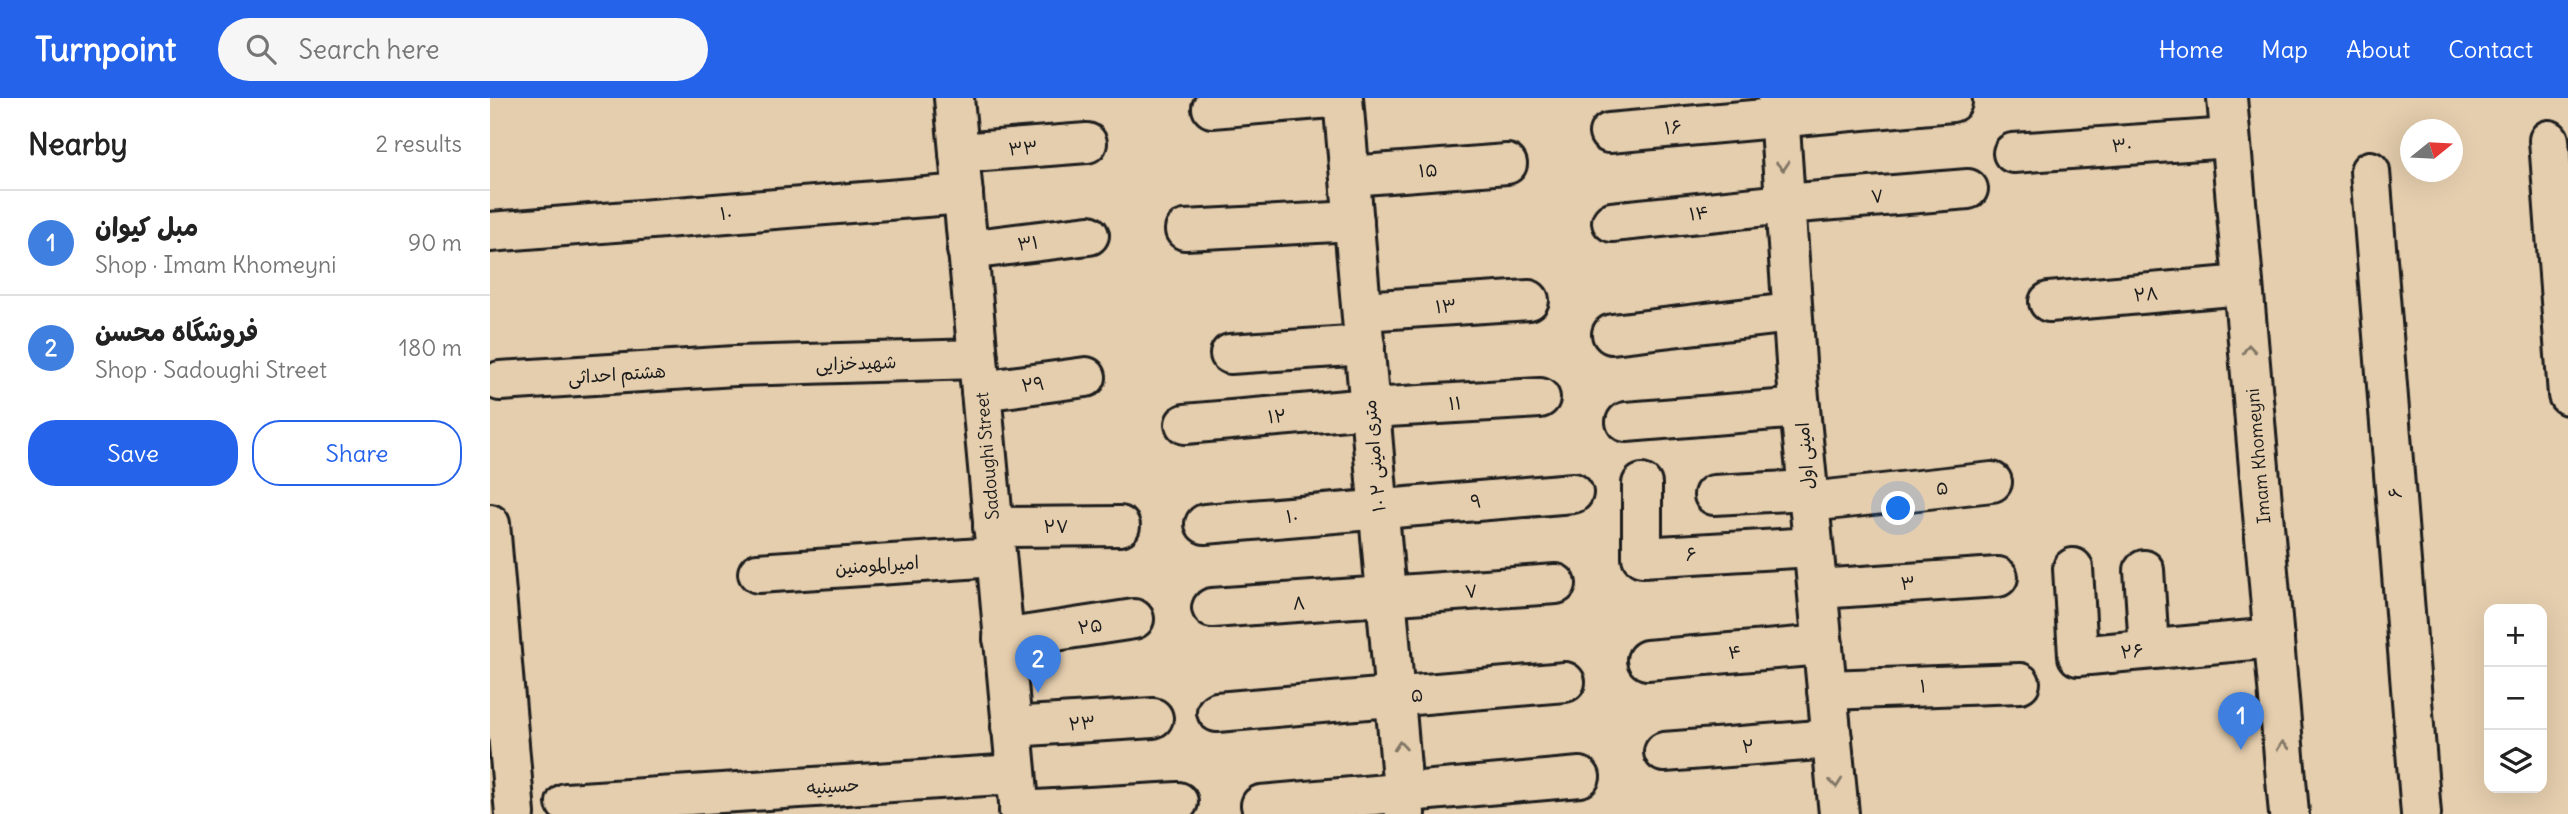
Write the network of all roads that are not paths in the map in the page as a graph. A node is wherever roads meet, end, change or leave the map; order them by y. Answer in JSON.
{"nodes":[{"id":1,"x":954,"y":98,"type":"edge"},
{"id":2,"x":1331,"y":98,"type":"edge"},
{"id":3,"x":1343,"y":98,"type":"edge"},
{"id":4,"x":2227,"y":98,"type":"edge"},
{"id":5,"x":1952,"y":102,"type":"dead end"},
{"id":6,"x":1778,"y":107,"type":"edge"},
{"id":7,"x":1212,"y":108,"type":"dead end"},
{"id":8,"x":1609,"y":133,"type":"dead end"},
{"id":9,"x":2230,"y":138,"type":"junction"},
{"id":10,"x":2549,"y":140,"type":"dead end"},
{"id":11,"x":1087,"y":143,"type":"dead end"},
{"id":12,"x":959,"y":153,"type":"junction"},
{"id":13,"x":2013,"y":153,"type":"dead end"},
{"id":14,"x":1507,"y":164,"type":"dead end"},
{"id":15,"x":2370,"y":171,"type":"dead end"},
{"id":16,"x":1350,"y":176,"type":"junction"},
{"id":17,"x":1968,"y":189,"type":"dead end"},
{"id":18,"x":963,"y":194,"type":"junction"},
{"id":19,"x":1785,"y":204,"type":"junction"},
{"id":20,"x":1354,"y":221,"type":"junction"},
{"id":21,"x":1612,"y":222,"type":"dead end"},
{"id":22,"x":1185,"y":230,"type":"dead end"},
{"id":23,"x":490,"y":232,"type":"edge"},
{"id":24,"x":1089,"y":235,"type":"dead end"},
{"id":25,"x":967,"y":250,"type":"junction"},
{"id":26,"x":2243,"y":285,"type":"junction"},
{"id":27,"x":1529,"y":300,"type":"dead end"},
{"id":28,"x":2049,"y":302,"type":"dead end"},
{"id":29,"x":1792,"y":313,"type":"junction"},
{"id":30,"x":1363,"y":328,"type":"junction"},
{"id":31,"x":1612,"y":334,"type":"dead end"},
{"id":32,"x":1230,"y":354,"type":"dead end"},
{"id":33,"x":735,"y":366,"type":"joint"},
{"id":34,"x":979,"y":375,"type":"junction"},
{"id":35,"x":1086,"y":377,"type":"dead end"},
{"id":36,"x":500,"y":382,"type":"dead end"},
{"id":37,"x":2568,"y":395,"type":"edge"},
{"id":38,"x":1541,"y":398,"type":"dead end"},
{"id":39,"x":1370,"y":408,"type":"junction"},
{"id":40,"x":1800,"y":408,"type":"junction"},
{"id":41,"x":1626,"y":422,"type":"dead end"},
{"id":42,"x":1185,"y":425,"type":"dead end"},
{"id":43,"x":1992,"y":482,"type":"dead end"},
{"id":44,"x":1643,"y":484,"type":"dead end"},
{"id":45,"x":1573,"y":493,"type":"dead end"},
{"id":46,"x":1714,"y":495,"type":"dead end"},
{"id":47,"x":1808,"y":496,"type":"junction"},
{"id":48,"x":1379,"y":509,"type":"junction"},
{"id":49,"x":490,"y":524,"type":"edge"},
{"id":50,"x":1205,"y":524,"type":"dead end"},
{"id":51,"x":1120,"y":526,"type":"dead end"},
{"id":52,"x":994,"y":542,"type":"junction"},
{"id":53,"x":1813,"y":547,"type":"junction"},
{"id":54,"x":2073,"y":568,"type":"dead end"},
{"id":55,"x":2144,"y":570,"type":"dead end"},
{"id":56,"x":758,"y":573,"type":"dead end"},
{"id":57,"x":1998,"y":577,"type":"dead end"},
{"id":58,"x":1556,"y":584,"type":"dead end"},
{"id":59,"x":1818,"y":589,"type":"junction"},
{"id":60,"x":1387,"y":598,"type":"junction"},
{"id":61,"x":1212,"y":608,"type":"dead end"},
{"id":62,"x":1134,"y":620,"type":"dead end"},
{"id":63,"x":2274,"y":638,"type":"junction"},
{"id":64,"x":1003,"y":639,"type":"junction"},
{"id":65,"x":1823,"y":645,"type":"junction"},
{"id":66,"x":2150,"y":649,"type":"junction"},
{"id":67,"x":1647,"y":660,"type":"dead end"},
{"id":68,"x":496,"y":673,"type":"edge"},
{"id":69,"x":1565,"y":682,"type":"dead end"},
{"id":70,"x":2020,"y":682,"type":"dead end"},
{"id":71,"x":1827,"y":690,"type":"junction"},
{"id":72,"x":1395,"y":696,"type":"junction"},
{"id":73,"x":1217,"y":712,"type":"dead end"},
{"id":74,"x":1153,"y":718,"type":"dead end"},
{"id":75,"x":1012,"y":727,"type":"junction"},
{"id":76,"x":1832,"y":739,"type":"junction"},
{"id":77,"x":1664,"y":752,"type":"dead end"},
{"id":78,"x":1580,"y":777,"type":"dead end"},
{"id":79,"x":1018,"y":800,"type":"edge"},
{"id":80,"x":1178,"y":802,"type":"dead end"},
{"id":81,"x":566,"y":803,"type":"dead end"},
{"id":82,"x":1404,"y":803,"type":"edge"},
{"id":83,"x":1261,"y":805,"type":"dead end"},
{"id":84,"x":506,"y":810,"type":"edge"},
{"id":85,"x":1839,"y":814,"type":"edge"},
{"id":86,"x":2289,"y":814,"type":"edge"},
{"id":87,"x":2421,"y":814,"type":"edge"}],
"edges":[{"from":1,"to":12,"type":"street","name":"Sadoughi Street"},
{"from":2,"to":7,"type":"street"},
{"from":3,"to":16,"type":"street","name":"۱۰ متری امینی ۲"},
{"from":4,"to":9,"type":"street","name":"Imam Khomeyni"},
{"from":5,"to":6,"type":"street"},
{"from":6,"to":8,"type":"street","name":"۱۶"},
{"from":6,"to":19,"type":"street","name":"امینی اول","one_way":true},
{"from":9,"to":13,"type":"street","name":"۳۰"},
{"from":9,"to":26,"type":"street","name":"Imam Khomeyni"},
{"from":10,"to":37,"type":"street"},
{"from":11,"to":12,"type":"street","name":"۳۳"},
{"from":12,"to":18,"type":"street","name":"Sadoughi Street"},
{"from":14,"to":16,"type":"street","name":"۱۵"},
{"from":15,"to":87,"type":"street","name":"۶"},
{"from":16,"to":20,"type":"street","name":"۱۰ متری امینی ۲"},
{"from":17,"to":19,"type":"street","name":"۷"},
{"from":18,"to":23,"type":"street","name":"۱۰"},
{"from":18,"to":25,"type":"street","name":"Sadoughi Street"},
{"from":19,"to":21,"type":"street","name":"۱۴"},
{"from":19,"to":29,"type":"street","name":"امینی اول"},
{"from":20,"to":22,"type":"street"},
{"from":20,"to":30,"type":"street","name":"۱۰ متری امینی ۲"},
{"from":24,"to":25,"type":"street","name":"۳۱"},
{"from":25,"to":34,"type":"street","name":"Sadoughi Street"},
{"from":26,"to":28,"type":"street","name":"۲۸"},
{"from":63,"to":26,"type":"street","name":"Imam Khomeyni","one_way":true},
{"from":27,"to":30,"type":"street","name":"۱۳"},
{"from":29,"to":31,"type":"street"},
{"from":29,"to":40,"type":"street","name":"امینی اول"},
{"from":30,"to":32,"type":"street"},
{"from":30,"to":39,"type":"street","name":"۱۰ متری امینی ۲"},
{"from":33,"to":34,"type":"street","name":"شهیدخزایی"},
{"from":33,"to":36,"type":"street","name":"هشتم احداثی"},
{"from":34,"to":35,"type":"street","name":"۲۹"},
{"from":34,"to":52,"type":"street","name":"Sadoughi Street"},
{"from":38,"to":39,"type":"street","name":"۱۱"},
{"from":39,"to":42,"type":"street","name":"۱۲"},
{"from":39,"to":48,"type":"street","name":"۱۰ متری امینی ۲"},
{"from":40,"to":41,"type":"street"},
{"from":40,"to":47,"type":"street","name":"امینی اول"},
{"from":43,"to":47,"type":"street","name":"۵"},
{"from":44,"to":53,"type":"street","name":"۶"},
{"from":45,"to":48,"type":"street","name":"۹"},
{"from":46,"to":47,"type":"street"},
{"from":47,"to":53,"type":"street","name":"امینی اول"},
{"from":48,"to":50,"type":"street","name":"۱۰"},
{"from":48,"to":60,"type":"street","name":"۱۰ متری امینی ۲"},
{"from":49,"to":68,"type":"street"},
{"from":51,"to":52,"type":"street","name":"۲۷"},
{"from":52,"to":56,"type":"street","name":"امیرالمومنین"},
{"from":52,"to":64,"type":"street","name":"Sadoughi Street"},
{"from":53,"to":59,"type":"street","name":"امینی اول"},
{"from":54,"to":66,"type":"street","name":"۲۶"},
{"from":55,"to":66,"type":"street"},
{"from":57,"to":59,"type":"street","name":"۳"},
{"from":58,"to":60,"type":"street","name":"۷"},
{"from":59,"to":65,"type":"street","name":"امینی اول"},
{"from":60,"to":61,"type":"street","name":"۸"},
{"from":60,"to":72,"type":"street","name":"۱۰ متری امینی ۲"},
{"from":62,"to":64,"type":"street","name":"۲۵"},
{"from":63,"to":66,"type":"street","name":"۲۶"},
{"from":86,"to":63,"type":"street","name":"Imam Khomeyni","one_way":true},
{"from":64,"to":75,"type":"street","name":"Sadoughi Street"},
{"from":65,"to":67,"type":"street","name":"۴"},
{"from":65,"to":71,"type":"street","name":"امینی اول"},
{"from":68,"to":84,"type":"street"},
{"from":69,"to":72,"type":"street","name":"۵"},
{"from":70,"to":71,"type":"street","name":"۱"},
{"from":71,"to":76,"type":"street","name":"امینی اول"},
{"from":72,"to":73,"type":"street"},
{"from":82,"to":72,"type":"street","name":"۱۰ متری امینی ۲","one_way":true},
{"from":74,"to":75,"type":"street","name":"۲۳"},
{"from":75,"to":79,"type":"street","name":"Sadoughi Street"},
{"from":76,"to":77,"type":"street","name":"۲"},
{"from":76,"to":85,"type":"street","name":"امینی اول","one_way":true},
{"from":78,"to":82,"type":"street"},
{"from":79,"to":80,"type":"street","name":"حسینیه"},
{"from":79,"to":81,"type":"street","name":"حسینیه"},
{"from":82,"to":83,"type":"street"}]}
